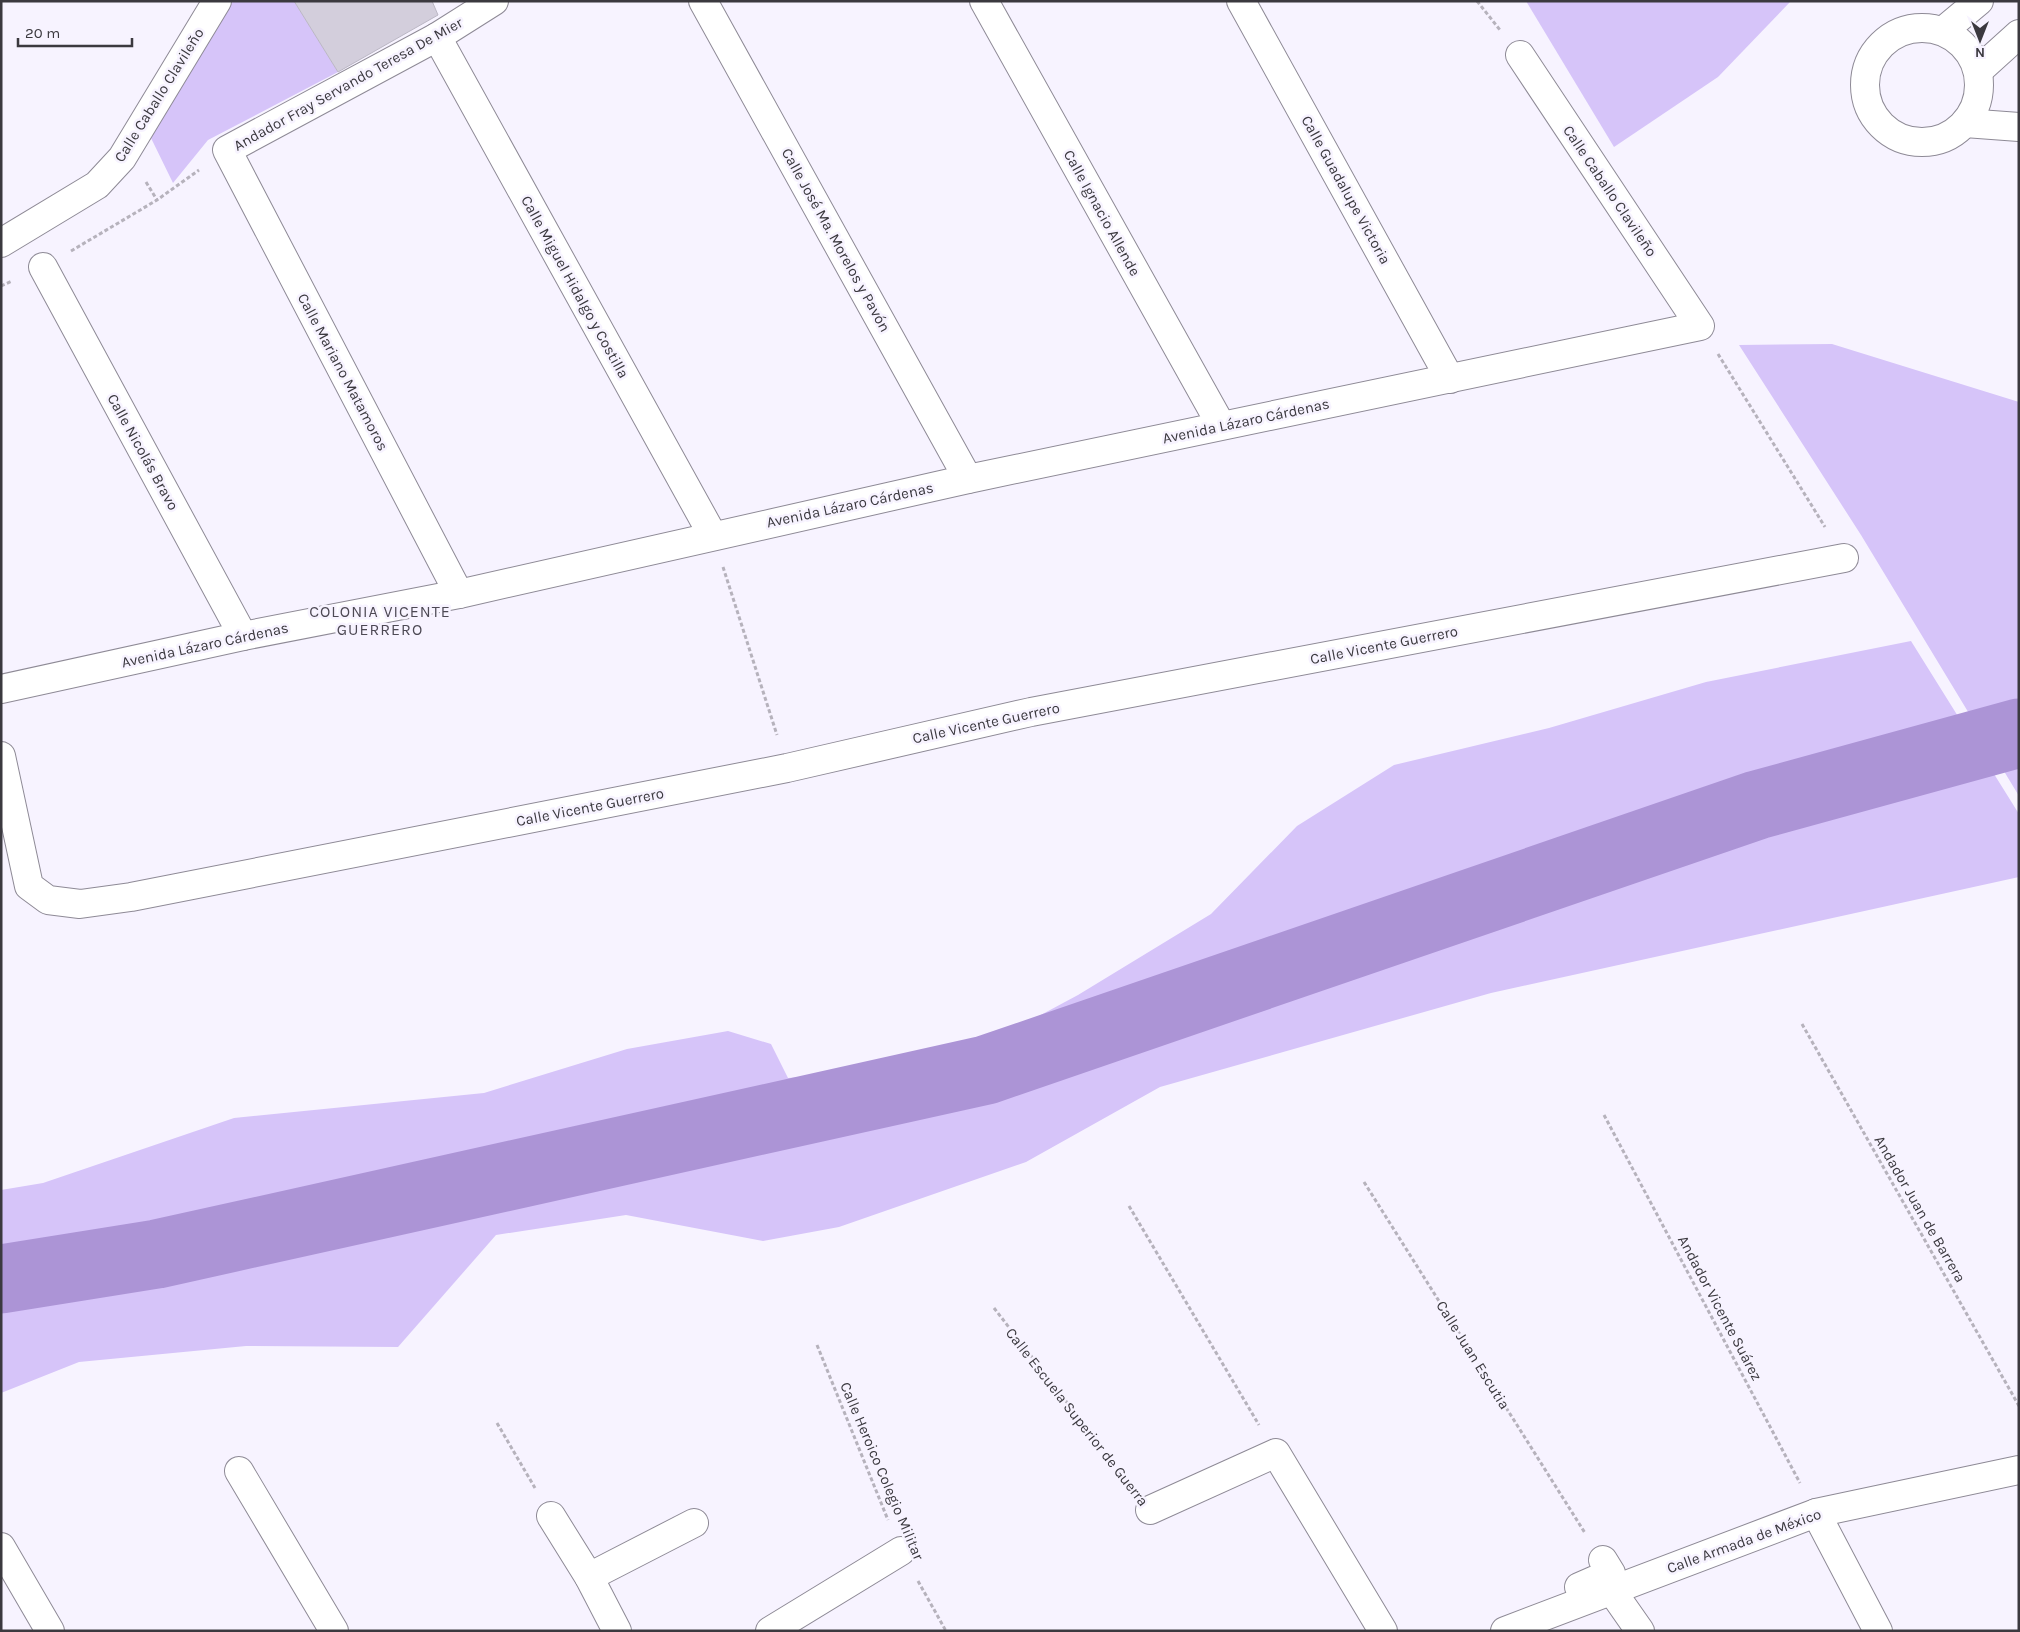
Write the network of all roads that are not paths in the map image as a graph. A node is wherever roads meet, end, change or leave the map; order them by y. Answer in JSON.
{"nodes":[{"id":1,"x":217,"y":1,"type":"edge"},
{"id":2,"x":494,"y":1,"type":"edge"},
{"id":3,"x":703,"y":1,"type":"edge"},
{"id":4,"x":984,"y":1,"type":"edge"},
{"id":5,"x":1241,"y":1,"type":"edge"},
{"id":6,"x":1978,"y":1,"type":"edge"},
{"id":7,"x":1942,"y":31,"type":"junction"},
{"id":8,"x":2019,"y":34,"type":"edge"},
{"id":9,"x":437,"y":37,"type":"junction"},
{"id":10,"x":1520,"y":56,"type":"dead end"},
{"id":11,"x":1978,"y":70,"type":"junction"},
{"id":12,"x":1965,"y":123,"type":"junction"},
{"id":13,"x":2019,"y":127,"type":"edge"},
{"id":14,"x":227,"y":150,"type":"joint"},
{"id":15,"x":1,"y":243,"type":"edge"},
{"id":16,"x":43,"y":267,"type":"road end"},
{"id":17,"x":1700,"y":326,"type":"joint"},
{"id":18,"x":1450,"y":379,"type":"junction"},
{"id":19,"x":1222,"y":425,"type":"junction"},
{"id":20,"x":968,"y":479,"type":"junction"},
{"id":21,"x":713,"y":536,"type":"junction"},
{"id":22,"x":1844,"y":558,"type":"road end"},
{"id":23,"x":459,"y":594,"type":"junction"},
{"id":24,"x":243,"y":636,"type":"junction"},
{"id":25,"x":1,"y":689,"type":"edge"},
{"id":26,"x":1,"y":756,"type":"edge"},
{"id":27,"x":2019,"y":1470,"type":"edge"},
{"id":28,"x":239,"y":1471,"type":"dead end"},
{"id":29,"x":1150,"y":1510,"type":"road end"},
{"id":30,"x":1816,"y":1513,"type":"junction"},
{"id":31,"x":551,"y":1516,"type":"road end"},
{"id":32,"x":694,"y":1523,"type":"dead end"},
{"id":33,"x":1,"y":1547,"type":"edge"},
{"id":34,"x":901,"y":1551,"type":"road end"},
{"id":35,"x":1603,"y":1560,"type":"dead end"},
{"id":36,"x":589,"y":1578,"type":"junction"},
{"id":37,"x":1612,"y":1591,"type":"junction"},
{"id":38,"x":1545,"y":1615,"type":"junction"},
{"id":39,"x":50,"y":1631,"type":"edge"},
{"id":40,"x":334,"y":1631,"type":"edge"},
{"id":41,"x":617,"y":1631,"type":"edge"},
{"id":42,"x":770,"y":1631,"type":"edge"},
{"id":43,"x":1383,"y":1631,"type":"edge"},
{"id":44,"x":1505,"y":1631,"type":"edge"},
{"id":45,"x":1640,"y":1631,"type":"edge"},
{"id":46,"x":1878,"y":1631,"type":"edge"}],
"edges":[{"from":1,"to":15,"type":"street","name":"Calle Caballo Clavileño"},
{"from":2,"to":9,"type":"street","name":"Andador Fray Servando Teresa De Mier"},
{"from":3,"to":20,"type":"street","name":"Calle José Ma. Morelos y Pavón"},
{"from":4,"to":19,"type":"street","name":"Calle Ignacio Allende"},
{"from":5,"to":18,"type":"street","name":"Calle Guadalupe Victoria"},
{"from":6,"to":7,"type":"street"},
{"from":7,"to":11,"type":"street"},
{"from":7,"to":12,"type":"street"},
{"from":8,"to":11,"type":"street"},
{"from":9,"to":14,"type":"street","name":"Andador Fray Servando Teresa De Mier"},
{"from":9,"to":21,"type":"street","name":"Calle Miguel Hidalgo y Costilla"},
{"from":10,"to":17,"type":"street","name":"Calle Caballo Clavileño"},
{"from":11,"to":12,"type":"street"},
{"from":12,"to":13,"type":"street"},
{"from":14,"to":23,"type":"street","name":"Calle Mariano Matamoros"},
{"from":16,"to":24,"type":"street","name":"Calle Nicolás Bravo"},
{"from":17,"to":18,"type":"street","name":"Avenida Lázaro Cárdenas"},
{"from":18,"to":19,"type":"street","name":"Avenida Lázaro Cárdenas"},
{"from":19,"to":20,"type":"street","name":"Avenida Lázaro Cárdenas"},
{"from":20,"to":21,"type":"street","name":"Avenida Lázaro Cárdenas"},
{"from":21,"to":23,"type":"street","name":"Avenida Lázaro Cárdenas"},
{"from":22,"to":26,"type":"street","name":"Calle Vicente Guerrero"},
{"from":23,"to":24,"type":"street","name":"Avenida Lázaro Cárdenas"},
{"from":24,"to":25,"type":"street","name":"Avenida Lázaro Cárdenas"},
{"from":27,"to":30,"type":"street","name":"Calle Armada de México"},
{"from":28,"to":40,"type":"street"},
{"from":29,"to":43,"type":"street","name":"Calle Escuela Superior de Guerra"},
{"from":30,"to":37,"type":"street","name":"Calle Armada de México"},
{"from":30,"to":46,"type":"street"},
{"from":31,"to":36,"type":"street"},
{"from":32,"to":36,"type":"street"},
{"from":33,"to":39,"type":"street"},
{"from":34,"to":42,"type":"street"},
{"from":35,"to":38,"type":"street"},
{"from":36,"to":41,"type":"street"},
{"from":37,"to":38,"type":"street","name":"Calle Armada de México"},
{"from":37,"to":45,"type":"street"},
{"from":38,"to":44,"type":"street","name":"Calle Armada de México"}]}
